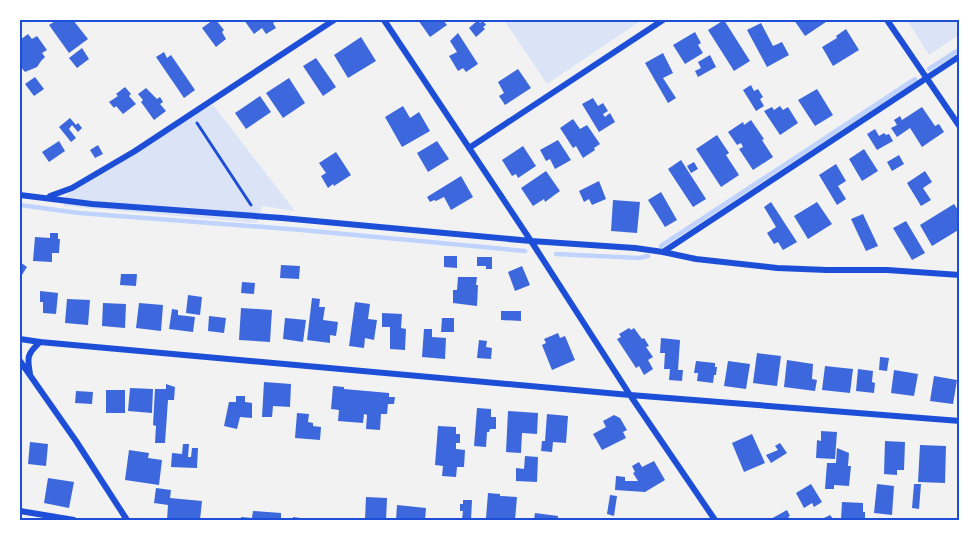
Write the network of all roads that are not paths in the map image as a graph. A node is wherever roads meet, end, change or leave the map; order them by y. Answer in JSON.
{"nodes":[{"id":1,"x":334,"y":20,"type":"edge"},
{"id":2,"x":384,"y":20,"type":"edge"},
{"id":3,"x":663,"y":20,"type":"edge"},
{"id":4,"x":887,"y":20,"type":"edge"},
{"id":5,"x":960,"y":56,"type":"edge"},
{"id":6,"x":927,"y":78,"type":"junction"},
{"id":7,"x":960,"y":127,"type":"edge"},
{"id":8,"x":469,"y":148,"type":"junction"},
{"id":9,"x":20,"y":195,"type":"edge"},
{"id":10,"x":44,"y":197,"type":"junction"},
{"id":11,"x":531,"y":241,"type":"junction"},
{"id":12,"x":663,"y":252,"type":"junction"},
{"id":13,"x":960,"y":275,"type":"edge"},
{"id":14,"x":20,"y":339,"type":"edge"},
{"id":15,"x":40,"y":342,"type":"junction"},
{"id":16,"x":20,"y":361,"type":"edge"},
{"id":17,"x":30,"y":375,"type":"junction"},
{"id":18,"x":630,"y":395,"type":"junction"},
{"id":19,"x":960,"y":421,"type":"edge"},
{"id":20,"x":20,"y":512,"type":"edge"},
{"id":21,"x":74,"y":520,"type":"edge"},
{"id":22,"x":127,"y":520,"type":"edge"},
{"id":23,"x":716,"y":520,"type":"edge"}],
"edges":[{"from":1,"to":10,"type":"street"},
{"from":2,"to":8,"type":"street"},
{"from":3,"to":8,"type":"street"},
{"from":4,"to":6,"type":"street"},
{"from":5,"to":6,"type":"street"},
{"from":6,"to":7,"type":"street"},
{"from":6,"to":12,"type":"street"},
{"from":8,"to":11,"type":"street"},
{"from":9,"to":10,"type":"street"},
{"from":10,"to":11,"type":"street"},
{"from":11,"to":12,"type":"street"},
{"from":11,"to":18,"type":"street"},
{"from":12,"to":13,"type":"street"},
{"from":14,"to":15,"type":"street"},
{"from":15,"to":17,"type":"street"},
{"from":15,"to":18,"type":"street"},
{"from":16,"to":17,"type":"street"},
{"from":17,"to":22,"type":"street"},
{"from":18,"to":19,"type":"street"},
{"from":18,"to":23,"type":"street"},
{"from":20,"to":21,"type":"street"}]}
